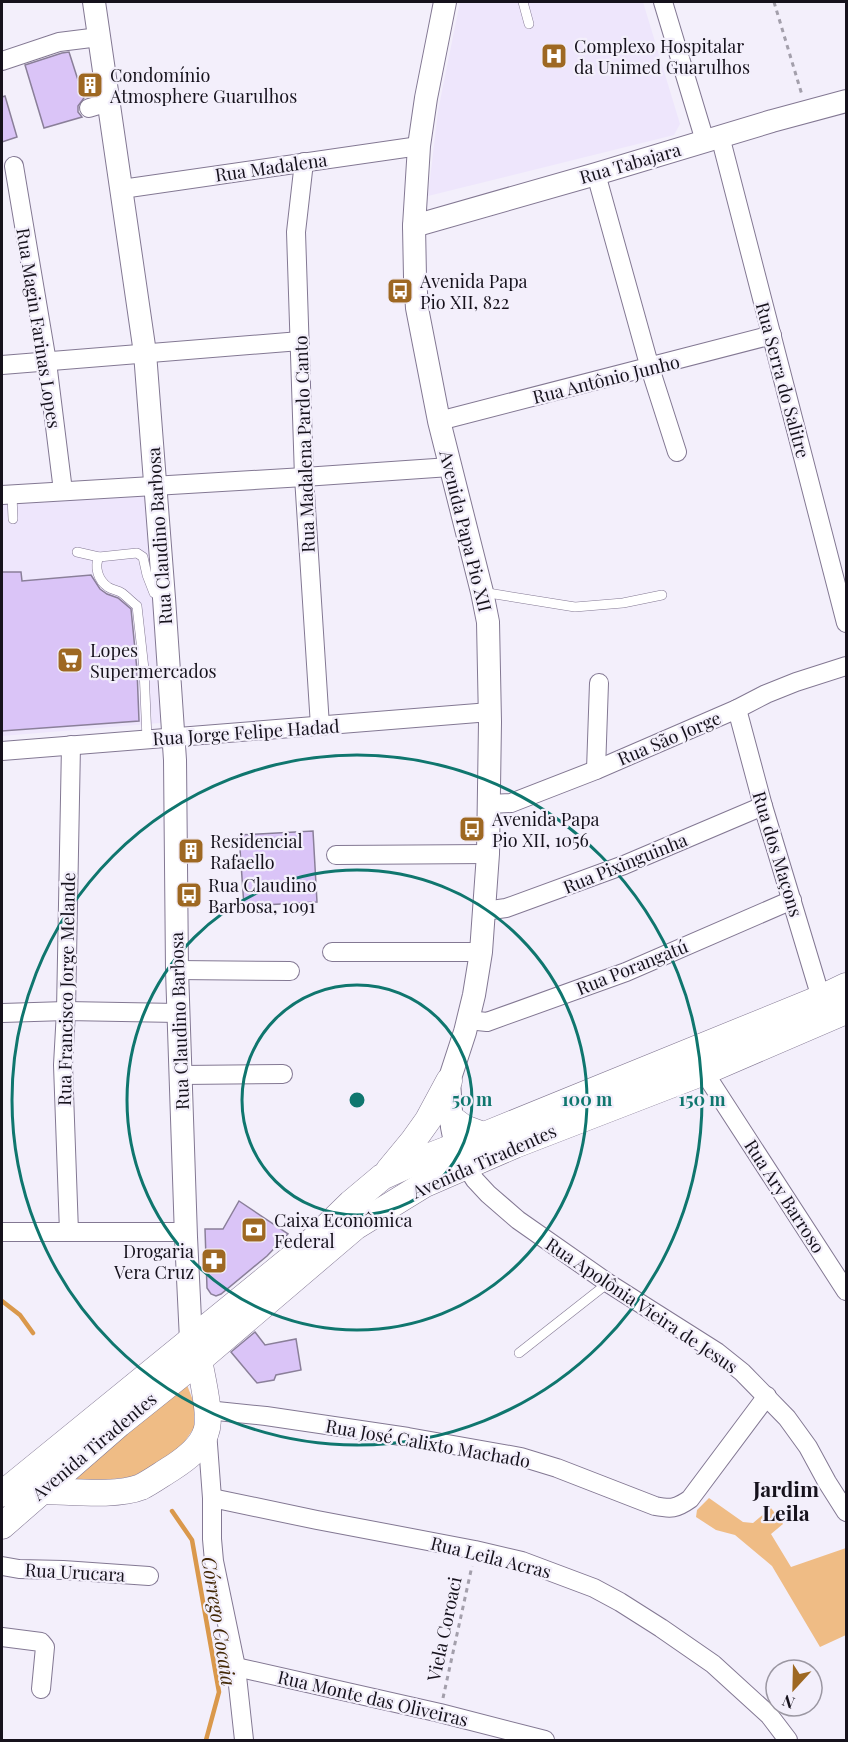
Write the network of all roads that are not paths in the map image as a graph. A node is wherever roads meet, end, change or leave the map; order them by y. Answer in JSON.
{"nodes":[{"id":1,"x":94,"y":2,"type":"edge"},
{"id":2,"x":445,"y":2,"type":"edge"},
{"id":3,"x":524,"y":2,"type":"edge"},
{"id":4,"x":663,"y":2,"type":"edge"},
{"id":5,"x":529,"y":24,"type":"dead end"},
{"id":6,"x":99,"y":36,"type":"junction"},
{"id":7,"x":2,"y":61,"type":"edge"},
{"id":8,"x":846,"y":101,"type":"edge"},
{"id":9,"x":712,"y":138,"type":"junction"},
{"id":10,"x":419,"y":146,"type":"junction"},
{"id":11,"x":304,"y":162,"type":"junction"},
{"id":12,"x":14,"y":166,"type":"dead end"},
{"id":13,"x":596,"y":174,"type":"junction"},
{"id":14,"x":122,"y":189,"type":"junction"},
{"id":15,"x":414,"y":226,"type":"junction"},
{"id":16,"x":772,"y":335,"type":"junction"},
{"id":17,"x":300,"y":341,"type":"junction"},
{"id":18,"x":145,"y":353,"type":"junction"},
{"id":19,"x":47,"y":362,"type":"junction"},
{"id":20,"x":2,"y":365,"type":"edge"},
{"id":21,"x":650,"y":368,"type":"junction"},
{"id":22,"x":439,"y":421,"type":"junction"},
{"id":23,"x":677,"y":452,"type":"dead end"},
{"id":24,"x":450,"y":466,"type":"junction"},
{"id":25,"x":304,"y":477,"type":"junction"},
{"id":26,"x":155,"y":486,"type":"junction"},
{"id":27,"x":63,"y":491,"type":"junction"},
{"id":28,"x":7,"y":495,"type":"edge"},
{"id":29,"x":14,"y":519,"type":"dead end"},
{"id":30,"x":77,"y":552,"type":"dead end"},
{"id":31,"x":99,"y":557,"type":"junction"},
{"id":32,"x":482,"y":592,"type":"junction"},
{"id":33,"x":662,"y":595,"type":"dead end"},
{"id":34,"x":164,"y":598,"type":"junction"},
{"id":35,"x":846,"y":623,"type":"edge"},
{"id":36,"x":846,"y":666,"type":"edge"},
{"id":37,"x":598,"y":683,"type":"dead end"},
{"id":38,"x":737,"y":709,"type":"junction"},
{"id":39,"x":490,"y":712,"type":"junction"},
{"id":40,"x":320,"y":726,"type":"junction"},
{"id":41,"x":174,"y":737,"type":"junction"},
{"id":42,"x":147,"y":739,"type":"junction"},
{"id":43,"x":71,"y":745,"type":"junction"},
{"id":44,"x":2,"y":751,"type":"edge"},
{"id":45,"x":596,"y":770,"type":"junction"},
{"id":46,"x":490,"y":804,"type":"junction"},
{"id":47,"x":764,"y":806,"type":"junction"},
{"id":48,"x":488,"y":854,"type":"junction"},
{"id":49,"x":336,"y":855,"type":"dead end"},
{"id":50,"x":792,"y":900,"type":"junction"},
{"id":51,"x":484,"y":911,"type":"junction"},
{"id":52,"x":332,"y":952,"type":"dead end"},
{"id":53,"x":481,"y":952,"type":"junction"},
{"id":54,"x":177,"y":970,"type":"junction"},
{"id":55,"x":290,"y":971,"type":"dead end"},
{"id":56,"x":846,"y":986,"type":"edge"},
{"id":57,"x":821,"y":998,"type":"junction"},
{"id":58,"x":66,"y":1011,"type":"junction"},
{"id":59,"x":2,"y":1012,"type":"edge"},
{"id":60,"x":178,"y":1012,"type":"junction"},
{"id":61,"x":845,"y":1016,"type":"edge"},
{"id":62,"x":468,"y":1020,"type":"junction"},
{"id":63,"x":704,"y":1072,"type":"junction"},
{"id":64,"x":283,"y":1074,"type":"dead end"},
{"id":65,"x":182,"y":1075,"type":"junction"},
{"id":66,"x":449,"y":1081,"type":"junction"},
{"id":67,"x":452,"y":1119,"type":"junction"},
{"id":68,"x":482,"y":1136,"type":"junction"},
{"id":69,"x":515,"y":1145,"type":"junction"},
{"id":70,"x":461,"y":1156,"type":"junction"},
{"id":71,"x":382,"y":1177,"type":"junction"},
{"id":72,"x":2,"y":1232,"type":"edge"},
{"id":73,"x":69,"y":1232,"type":"junction"},
{"id":74,"x":186,"y":1232,"type":"junction"},
{"id":75,"x":608,"y":1283,"type":"junction"},
{"id":76,"x":846,"y":1291,"type":"edge"},
{"id":77,"x":195,"y":1350,"type":"junction"},
{"id":78,"x":519,"y":1353,"type":"dead end"},
{"id":79,"x":767,"y":1396,"type":"junction"},
{"id":80,"x":207,"y":1420,"type":"junction"},
{"id":81,"x":182,"y":1461,"type":"junction"},
{"id":82,"x":40,"y":1491,"type":"junction"},
{"id":83,"x":2,"y":1493,"type":"edge"},
{"id":84,"x":212,"y":1498,"type":"junction"},
{"id":85,"x":846,"y":1512,"type":"edge"},
{"id":86,"x":2,"y":1526,"type":"edge"},
{"id":87,"x":2,"y":1566,"type":"edge"},
{"id":88,"x":149,"y":1576,"type":"dead end"},
{"id":89,"x":2,"y":1637,"type":"edge"},
{"id":90,"x":236,"y":1667,"type":"junction"},
{"id":91,"x":41,"y":1689,"type":"dead end"},
{"id":92,"x":244,"y":1740,"type":"edge"},
{"id":93,"x":544,"y":1740,"type":"edge"},
{"id":94,"x":788,"y":1740,"type":"edge"}],
"edges":[{"from":1,"to":6,"type":"street","name":"Rua Claudino Barbosa"},
{"from":2,"to":10,"type":"street","name":"Avenida Papa Pio XII"},
{"from":3,"to":5,"type":"lane"},
{"from":4,"to":9,"type":"street","name":"Rua Serra do Salitre"},
{"from":6,"to":7,"type":"street"},
{"from":6,"to":14,"type":"street","name":"Rua Claudino Barbosa"},
{"from":8,"to":9,"type":"street","name":"Rua Tabajara"},
{"from":9,"to":13,"type":"street","name":"Rua Tabajara"},
{"from":9,"to":16,"type":"street","name":"Rua Serra do Salitre"},
{"from":10,"to":11,"type":"street","name":"Rua Madalena"},
{"from":10,"to":15,"type":"street","name":"Avenida Papa Pio XII"},
{"from":11,"to":14,"type":"street","name":"Rua Madalena"},
{"from":11,"to":17,"type":"street","name":"Rua Madalena Pardo Canto"},
{"from":12,"to":19,"type":"street","name":"Rua Magin Farinas Lopes"},
{"from":13,"to":15,"type":"street","name":"Rua Tabajara"},
{"from":13,"to":21,"type":"street"},
{"from":14,"to":18,"type":"street","name":"Rua Claudino Barbosa"},
{"from":15,"to":22,"type":"street","name":"Avenida Papa Pio XII"},
{"from":16,"to":21,"type":"street","name":"Rua Antônio Junho"},
{"from":16,"to":35,"type":"street","name":"Rua Serra do Salitre"},
{"from":17,"to":18,"type":"street"},
{"from":17,"to":25,"type":"street","name":"Rua Madalena Pardo Canto"},
{"from":18,"to":19,"type":"street"},
{"from":18,"to":26,"type":"street","name":"Rua Claudino Barbosa"},
{"from":19,"to":20,"type":"street"},
{"from":19,"to":27,"type":"street","name":"Rua Magin Farinas Lopes"},
{"from":21,"to":22,"type":"street","name":"Rua Antônio Junho"},
{"from":21,"to":23,"type":"street"},
{"from":22,"to":24,"type":"street","name":"Avenida Papa Pio XII"},
{"from":24,"to":25,"type":"street"},
{"from":24,"to":32,"type":"street","name":"Avenida Papa Pio XII"},
{"from":25,"to":26,"type":"street"},
{"from":25,"to":40,"type":"street","name":"Rua Madalena Pardo Canto"},
{"from":26,"to":27,"type":"street"},
{"from":26,"to":34,"type":"street","name":"Rua Claudino Barbosa"},
{"from":27,"to":28,"type":"street"},
{"from":28,"to":29,"type":"lane"},
{"from":30,"to":31,"type":"lane"},
{"from":31,"to":34,"type":"lane"},
{"from":31,"to":42,"type":"lane"},
{"from":32,"to":33,"type":"lane"},
{"from":32,"to":39,"type":"street","name":"Avenida Papa Pio XII"},
{"from":34,"to":41,"type":"street","name":"Rua Claudino Barbosa"},
{"from":36,"to":38,"type":"street","name":"Rua São Jorge"},
{"from":37,"to":45,"type":"street"},
{"from":38,"to":45,"type":"street","name":"Rua São Jorge"},
{"from":38,"to":47,"type":"street","name":"Rua dos Maçons"},
{"from":39,"to":40,"type":"street","name":"Rua Jorge Felipe Hadad"},
{"from":39,"to":46,"type":"street","name":"Avenida Papa Pio XII"},
{"from":40,"to":41,"type":"street","name":"Rua Jorge Felipe Hadad"},
{"from":41,"to":42,"type":"street","name":"Rua Jorge Felipe Hadad"},
{"from":41,"to":54,"type":"street","name":"Rua Claudino Barbosa"},
{"from":42,"to":43,"type":"street","name":"Rua Jorge Felipe Hadad"},
{"from":43,"to":44,"type":"street","name":"Rua Jorge Felipe Hadad"},
{"from":43,"to":58,"type":"street","name":"Rua Francisco Jorge Melande"},
{"from":45,"to":46,"type":"street","name":"Rua São Jorge"},
{"from":46,"to":48,"type":"street","name":"Avenida Papa Pio XII"},
{"from":47,"to":50,"type":"street","name":"Rua dos Maçons"},
{"from":47,"to":51,"type":"street","name":"Rua Pixinguinha"},
{"from":48,"to":49,"type":"street"},
{"from":48,"to":51,"type":"street","name":"Avenida Papa Pio XII"},
{"from":50,"to":57,"type":"street","name":"Rua dos Maçons"},
{"from":50,"to":62,"type":"street","name":"Rua Porangatú"},
{"from":51,"to":53,"type":"street","name":"Avenida Papa Pio XII"},
{"from":52,"to":53,"type":"street"},
{"from":53,"to":62,"type":"street","name":"Avenida Papa Pio XII"},
{"from":54,"to":55,"type":"street"},
{"from":54,"to":60,"type":"street","name":"Rua Claudino Barbosa"},
{"from":56,"to":57,"type":"main road","name":"Avenida Tiradentes"},
{"from":57,"to":68,"type":"main road","name":"Avenida Tiradentes"},
{"from":58,"to":59,"type":"street"},
{"from":58,"to":60,"type":"street"},
{"from":58,"to":73,"type":"street","name":"Rua Francisco Jorge Melande"},
{"from":60,"to":65,"type":"street","name":"Rua Claudino Barbosa"},
{"from":61,"to":63,"type":"main road","name":"Avenida Tiradentes"},
{"from":62,"to":66,"type":"street","name":"Avenida Papa Pio XII"},
{"from":63,"to":69,"type":"main road","name":"Avenida Tiradentes"},
{"from":63,"to":76,"type":"street","name":"Rua Ary Barroso"},
{"from":64,"to":65,"type":"street"},
{"from":65,"to":74,"type":"street","name":"Rua Claudino Barbosa"},
{"from":66,"to":67,"type":"street","name":"Avenida Papa Pio XII"},
{"from":66,"to":71,"type":"main road"},
{"from":67,"to":68,"type":"main road"},
{"from":67,"to":70,"type":"street","name":"Avenida Papa Pio XII"},
{"from":68,"to":69,"type":"main road"},
{"from":68,"to":70,"type":"main road","name":"Avenida Tiradentes"},
{"from":69,"to":70,"type":"main road","name":"Avenida Tiradentes"},
{"from":70,"to":71,"type":"main road","name":"Avenida Tiradentes"},
{"from":70,"to":75,"type":"street","name":"Rua Apolônia Vieira de Jesus"},
{"from":70,"to":77,"type":"main road","name":"Avenida Tiradentes"},
{"from":71,"to":77,"type":"main road","name":"Avenida Tiradentes"},
{"from":72,"to":73,"type":"street"},
{"from":73,"to":74,"type":"street"},
{"from":74,"to":77,"type":"street","name":"Rua Claudino Barbosa"},
{"from":75,"to":78,"type":"lane"},
{"from":75,"to":79,"type":"street","name":"Rua Apolônia Vieira de Jesus"},
{"from":77,"to":80,"type":"main road"},
{"from":77,"to":82,"type":"main road","name":"Avenida Tiradentes"},
{"from":77,"to":83,"type":"main road","name":"Avenida Tiradentes"},
{"from":79,"to":80,"type":"street","name":"Rua José Calixto Machado"},
{"from":79,"to":85,"type":"street","name":"Rua Apolônia Vieira de Jesus"},
{"from":80,"to":81,"type":"main road"},
{"from":80,"to":84,"type":"street"},
{"from":81,"to":82,"type":"main road"},
{"from":81,"to":84,"type":"street"},
{"from":82,"to":86,"type":"main road","name":"Avenida Tiradentes"},
{"from":84,"to":90,"type":"street"},
{"from":84,"to":94,"type":"street","name":"Rua Leila Acras"},
{"from":87,"to":88,"type":"street","name":"Rua Urucara"},
{"from":89,"to":91,"type":"street"},
{"from":90,"to":92,"type":"street"},
{"from":90,"to":93,"type":"street","name":"Rua Monte das Oliveiras"}]}
